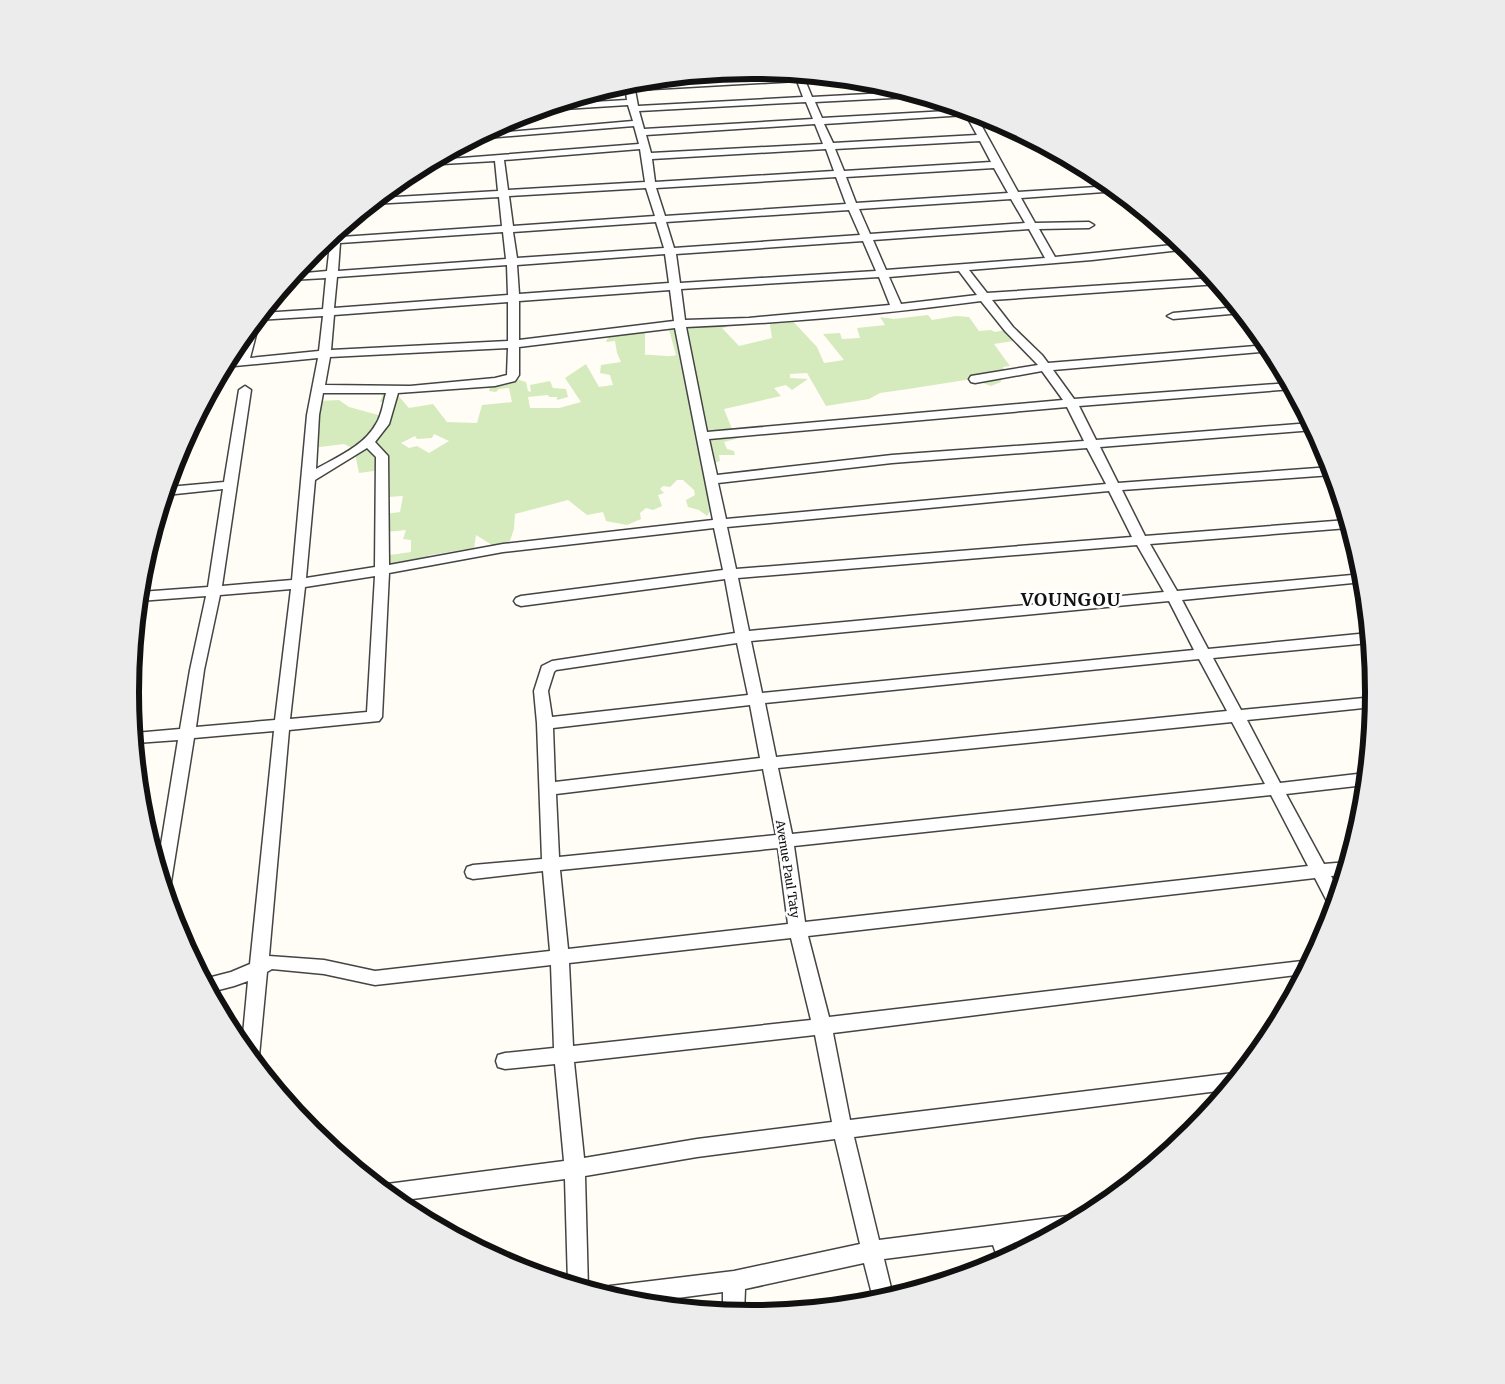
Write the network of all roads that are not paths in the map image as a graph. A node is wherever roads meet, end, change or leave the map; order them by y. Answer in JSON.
{"nodes":[{"id":1,"x":801,"y":81,"type":"edge"},
{"id":2,"x":630,"y":92,"type":"edge"},
{"id":3,"x":890,"y":95,"type":"edge"},
{"id":4,"x":808,"y":99,"type":"junction"},
{"id":5,"x":633,"y":106,"type":"junction"},
{"id":6,"x":570,"y":107,"type":"edge"},
{"id":7,"x":955,"y":113,"type":"edge"},
{"id":8,"x":974,"y":120,"type":"edge"},
{"id":9,"x":817,"y":122,"type":"junction"},
{"id":10,"x":640,"y":128,"type":"junction"},
{"id":11,"x":494,"y":136,"type":"edge"},
{"id":12,"x":982,"y":138,"type":"junction"},
{"id":13,"x":829,"y":146,"type":"junction"},
{"id":14,"x":646,"y":151,"type":"junction"},
{"id":15,"x":499,"y":157,"type":"junction"},
{"id":16,"x":445,"y":162,"type":"edge"},
{"id":17,"x":997,"y":165,"type":"junction"},
{"id":18,"x":840,"y":174,"type":"junction"},
{"id":19,"x":650,"y":184,"type":"junction"},
{"id":20,"x":1103,"y":189,"type":"edge"},
{"id":21,"x":505,"y":194,"type":"junction"},
{"id":22,"x":1015,"y":194,"type":"junction"},
{"id":23,"x":388,"y":199,"type":"edge"},
{"id":24,"x":852,"y":205,"type":"junction"},
{"id":25,"x":661,"y":219,"type":"junction"},
{"id":26,"x":1089,"y":225,"type":"dead end"},
{"id":27,"x":1033,"y":226,"type":"junction"},
{"id":28,"x":508,"y":228,"type":"junction"},
{"id":29,"x":341,"y":238,"type":"edge"},
{"id":30,"x":867,"y":239,"type":"junction"},
{"id":31,"x":333,"y":245,"type":"edge"},
{"id":32,"x":1174,"y":247,"type":"edge"},
{"id":33,"x":670,"y":251,"type":"junction"},
{"id":34,"x":1051,"y":259,"type":"junction"},
{"id":35,"x":512,"y":263,"type":"junction"},
{"id":36,"x":961,"y":267,"type":"junction"},
{"id":37,"x":881,"y":274,"type":"junction"},
{"id":38,"x":333,"y":275,"type":"junction"},
{"id":39,"x":302,"y":277,"type":"edge"},
{"id":40,"x":1208,"y":282,"type":"edge"},
{"id":41,"x":676,"y":286,"type":"junction"},
{"id":42,"x":984,"y":296,"type":"junction"},
{"id":43,"x":514,"y":298,"type":"junction"},
{"id":44,"x":897,"y":307,"type":"junction"},
{"id":45,"x":1232,"y":311,"type":"edge"},
{"id":46,"x":329,"y":312,"type":"junction"},
{"id":47,"x":268,"y":316,"type":"edge"},
{"id":48,"x":1173,"y":316,"type":"dead end"},
{"id":49,"x":680,"y":324,"type":"junction"},
{"id":50,"x":512,"y":344,"type":"junction"},
{"id":51,"x":246,"y":346,"type":"edge"},
{"id":52,"x":1260,"y":349,"type":"edge"},
{"id":53,"x":325,"y":354,"type":"junction"},
{"id":54,"x":242,"y":362,"type":"junction"},
{"id":55,"x":235,"y":363,"type":"edge"},
{"id":56,"x":1046,"y":367,"type":"junction"},
{"id":57,"x":976,"y":379,"type":"dead end"},
{"id":58,"x":1285,"y":386,"type":"edge"},
{"id":59,"x":318,"y":389,"type":"junction"},
{"id":60,"x":245,"y":390,"type":"dead end"},
{"id":61,"x":393,"y":391,"type":"junction"},
{"id":62,"x":1071,"y":403,"type":"junction"},
{"id":63,"x":1306,"y":428,"type":"edge"},
{"id":64,"x":701,"y":436,"type":"junction"},
{"id":65,"x":368,"y":442,"type":"junction"},
{"id":66,"x":1091,"y":444,"type":"junction"},
{"id":67,"x":1324,"y":472,"type":"edge"},
{"id":68,"x":309,"y":478,"type":"junction"},
{"id":69,"x":710,"y":480,"type":"junction"},
{"id":70,"x":229,"y":485,"type":"junction"},
{"id":71,"x":1112,"y":487,"type":"junction"},
{"id":72,"x":174,"y":490,"type":"edge"},
{"id":73,"x":1342,"y":524,"type":"edge"},
{"id":74,"x":720,"y":525,"type":"junction"},
{"id":75,"x":1141,"y":541,"type":"junction"},
{"id":76,"x":382,"y":570,"type":"junction"},
{"id":77,"x":729,"y":574,"type":"junction"},
{"id":78,"x":1355,"y":579,"type":"edge"},
{"id":79,"x":297,"y":584,"type":"junction"},
{"id":80,"x":214,"y":591,"type":"junction"},
{"id":81,"x":147,"y":596,"type":"edge"},
{"id":82,"x":1173,"y":596,"type":"junction"},
{"id":83,"x":521,"y":601,"type":"dead end"},
{"id":84,"x":742,"y":637,"type":"junction"},
{"id":85,"x":1363,"y":639,"type":"edge"},
{"id":86,"x":1204,"y":653,"type":"junction"},
{"id":87,"x":757,"y":700,"type":"junction"},
{"id":88,"x":1365,"y":703,"type":"edge"},
{"id":89,"x":1238,"y":717,"type":"junction"},
{"id":90,"x":545,"y":723,"type":"junction"},
{"id":91,"x":282,"y":724,"type":"junction"},
{"id":92,"x":186,"y":733,"type":"junction"},
{"id":93,"x":141,"y":737,"type":"edge"},
{"id":94,"x":769,"y":763,"type":"junction"},
{"id":95,"x":1360,"y":780,"type":"edge"},
{"id":96,"x":547,"y":789,"type":"junction"},
{"id":97,"x":1277,"y":789,"type":"junction"},
{"id":98,"x":785,"y":840,"type":"junction"},
{"id":99,"x":551,"y":863,"type":"junction"},
{"id":100,"x":165,"y":868,"type":"edge"},
{"id":101,"x":1339,"y":869,"type":"edge"},
{"id":102,"x":1320,"y":871,"type":"junction"},
{"id":103,"x":473,"y":872,"type":"dead end"},
{"id":104,"x":1331,"y":893,"type":"edge"},
{"id":105,"x":798,"y":931,"type":"junction"},
{"id":106,"x":560,"y":956,"type":"junction"},
{"id":107,"x":1301,"y":967,"type":"edge"},
{"id":108,"x":258,"y":968,"type":"junction"},
{"id":109,"x":213,"y":984,"type":"edge"},
{"id":110,"x":822,"y":1026,"type":"junction"},
{"id":111,"x":251,"y":1044,"type":"edge"},
{"id":112,"x":564,"y":1055,"type":"junction"},
{"id":113,"x":505,"y":1061,"type":"dead end"},
{"id":114,"x":1225,"y":1082,"type":"edge"},
{"id":115,"x":843,"y":1131,"type":"junction"},
{"id":116,"x":575,"y":1169,"type":"junction"},
{"id":117,"x":396,"y":1191,"type":"edge"},
{"id":118,"x":1049,"y":1228,"type":"edge"},
{"id":119,"x":1000,"y":1235,"type":"junction"},
{"id":120,"x":873,"y":1251,"type":"junction"},
{"id":121,"x":1005,"y":1251,"type":"edge"},
{"id":122,"x":579,"y":1280,"type":"edge"},
{"id":123,"x":734,"y":1280,"type":"junction"},
{"id":124,"x":881,"y":1291,"type":"edge"},
{"id":125,"x":633,"y":1293,"type":"edge"},
{"id":126,"x":734,"y":1305,"type":"edge"}],
"edges":[{"from":1,"to":4,"type":"street"},
{"from":2,"to":5,"type":"street","name":"Avenue Paul Taty"},
{"from":3,"to":4,"type":"street"},
{"from":4,"to":5,"type":"street"},
{"from":4,"to":9,"type":"street"},
{"from":5,"to":6,"type":"street"},
{"from":5,"to":10,"type":"street","name":"Avenue Paul Taty"},
{"from":7,"to":9,"type":"street"},
{"from":8,"to":12,"type":"street"},
{"from":9,"to":10,"type":"street"},
{"from":9,"to":13,"type":"street"},
{"from":10,"to":11,"type":"street"},
{"from":10,"to":14,"type":"street","name":"Avenue Paul Taty"},
{"from":12,"to":13,"type":"street"},
{"from":12,"to":17,"type":"street"},
{"from":13,"to":14,"type":"street"},
{"from":13,"to":18,"type":"street"},
{"from":14,"to":15,"type":"street"},
{"from":14,"to":19,"type":"street","name":"Avenue Paul Taty"},
{"from":15,"to":16,"type":"street"},
{"from":15,"to":21,"type":"street"},
{"from":17,"to":18,"type":"street"},
{"from":17,"to":22,"type":"street"},
{"from":18,"to":19,"type":"street"},
{"from":18,"to":24,"type":"street"},
{"from":19,"to":21,"type":"street"},
{"from":19,"to":25,"type":"street","name":"Avenue Paul Taty"},
{"from":20,"to":22,"type":"street"},
{"from":21,"to":23,"type":"street"},
{"from":21,"to":28,"type":"street"},
{"from":22,"to":24,"type":"street"},
{"from":22,"to":27,"type":"street"},
{"from":24,"to":25,"type":"street"},
{"from":24,"to":30,"type":"street"},
{"from":25,"to":28,"type":"street"},
{"from":25,"to":33,"type":"street","name":"Avenue Paul Taty"},
{"from":26,"to":27,"type":"street"},
{"from":27,"to":30,"type":"street"},
{"from":27,"to":34,"type":"street"},
{"from":28,"to":29,"type":"street"},
{"from":28,"to":35,"type":"street"},
{"from":30,"to":33,"type":"street"},
{"from":30,"to":37,"type":"street"},
{"from":31,"to":38,"type":"street"},
{"from":32,"to":34,"type":"street"},
{"from":33,"to":35,"type":"street"},
{"from":33,"to":41,"type":"street","name":"Avenue Paul Taty"},
{"from":34,"to":36,"type":"street"},
{"from":35,"to":38,"type":"street"},
{"from":35,"to":43,"type":"street"},
{"from":36,"to":37,"type":"street"},
{"from":36,"to":42,"type":"street"},
{"from":37,"to":41,"type":"street"},
{"from":37,"to":44,"type":"street"},
{"from":38,"to":39,"type":"street"},
{"from":38,"to":46,"type":"street"},
{"from":40,"to":42,"type":"street"},
{"from":41,"to":43,"type":"street"},
{"from":41,"to":49,"type":"street","name":"Avenue Paul Taty"},
{"from":42,"to":44,"type":"street"},
{"from":42,"to":56,"type":"street"},
{"from":43,"to":46,"type":"street"},
{"from":43,"to":50,"type":"street"},
{"from":44,"to":49,"type":"street"},
{"from":45,"to":48,"type":"street"},
{"from":46,"to":47,"type":"street"},
{"from":46,"to":53,"type":"street"},
{"from":49,"to":50,"type":"street"},
{"from":49,"to":64,"type":"street","name":"Avenue Paul Taty"},
{"from":50,"to":53,"type":"street"},
{"from":50,"to":61,"type":"street"},
{"from":51,"to":54,"type":"street"},
{"from":52,"to":56,"type":"street"},
{"from":53,"to":54,"type":"street"},
{"from":53,"to":59,"type":"street"},
{"from":54,"to":55,"type":"street"},
{"from":56,"to":57,"type":"street"},
{"from":56,"to":62,"type":"street"},
{"from":58,"to":62,"type":"street"},
{"from":59,"to":61,"type":"street"},
{"from":59,"to":68,"type":"street"},
{"from":60,"to":70,"type":"street"},
{"from":61,"to":65,"type":"street"},
{"from":62,"to":64,"type":"street"},
{"from":62,"to":66,"type":"street"},
{"from":63,"to":66,"type":"street"},
{"from":64,"to":69,"type":"street","name":"Avenue Paul Taty"},
{"from":65,"to":68,"type":"street"},
{"from":65,"to":76,"type":"street"},
{"from":66,"to":69,"type":"street"},
{"from":66,"to":71,"type":"street"},
{"from":67,"to":71,"type":"street"},
{"from":68,"to":79,"type":"street"},
{"from":69,"to":74,"type":"street","name":"Avenue Paul Taty"},
{"from":70,"to":72,"type":"street"},
{"from":70,"to":80,"type":"street"},
{"from":71,"to":74,"type":"street"},
{"from":71,"to":75,"type":"street"},
{"from":73,"to":75,"type":"street"},
{"from":74,"to":76,"type":"street"},
{"from":74,"to":77,"type":"street","name":"Avenue Paul Taty"},
{"from":75,"to":77,"type":"street"},
{"from":75,"to":82,"type":"street"},
{"from":76,"to":79,"type":"street"},
{"from":76,"to":91,"type":"street"},
{"from":77,"to":83,"type":"street"},
{"from":77,"to":84,"type":"street","name":"Avenue Paul Taty"},
{"from":78,"to":82,"type":"street"},
{"from":79,"to":80,"type":"street"},
{"from":79,"to":91,"type":"street"},
{"from":80,"to":81,"type":"street"},
{"from":80,"to":92,"type":"street"},
{"from":82,"to":84,"type":"street"},
{"from":82,"to":86,"type":"street"},
{"from":84,"to":87,"type":"street","name":"Avenue Paul Taty"},
{"from":84,"to":90,"type":"street"},
{"from":85,"to":86,"type":"street"},
{"from":86,"to":87,"type":"street"},
{"from":86,"to":89,"type":"street"},
{"from":87,"to":90,"type":"street"},
{"from":87,"to":94,"type":"street","name":"Avenue Paul Taty"},
{"from":88,"to":89,"type":"street"},
{"from":89,"to":94,"type":"street"},
{"from":89,"to":97,"type":"street"},
{"from":90,"to":96,"type":"street"},
{"from":91,"to":92,"type":"street"},
{"from":91,"to":108,"type":"street"},
{"from":92,"to":93,"type":"street"},
{"from":92,"to":100,"type":"street"},
{"from":94,"to":96,"type":"street"},
{"from":94,"to":98,"type":"street","name":"Avenue Paul Taty"},
{"from":95,"to":97,"type":"street"},
{"from":96,"to":99,"type":"street"},
{"from":97,"to":98,"type":"street"},
{"from":97,"to":102,"type":"street"},
{"from":98,"to":99,"type":"street"},
{"from":98,"to":105,"type":"street","name":"Avenue Paul Taty"},
{"from":99,"to":103,"type":"street"},
{"from":99,"to":106,"type":"street"},
{"from":101,"to":102,"type":"street"},
{"from":102,"to":104,"type":"street"},
{"from":102,"to":105,"type":"street"},
{"from":105,"to":106,"type":"street"},
{"from":105,"to":110,"type":"street","name":"Avenue Paul Taty"},
{"from":106,"to":108,"type":"street"},
{"from":106,"to":112,"type":"street"},
{"from":107,"to":110,"type":"street"},
{"from":108,"to":109,"type":"street"},
{"from":108,"to":111,"type":"street"},
{"from":110,"to":112,"type":"street"},
{"from":110,"to":115,"type":"street","name":"Avenue Paul Taty"},
{"from":112,"to":113,"type":"street"},
{"from":112,"to":116,"type":"street"},
{"from":114,"to":115,"type":"street"},
{"from":115,"to":116,"type":"street"},
{"from":115,"to":120,"type":"street","name":"Avenue Paul Taty"},
{"from":116,"to":117,"type":"street"},
{"from":116,"to":122,"type":"street"},
{"from":118,"to":119,"type":"street"},
{"from":119,"to":120,"type":"street"},
{"from":119,"to":121,"type":"street"},
{"from":120,"to":123,"type":"street"},
{"from":120,"to":124,"type":"street","name":"Avenue Paul Taty"},
{"from":123,"to":125,"type":"street"},
{"from":123,"to":126,"type":"street"}]}
